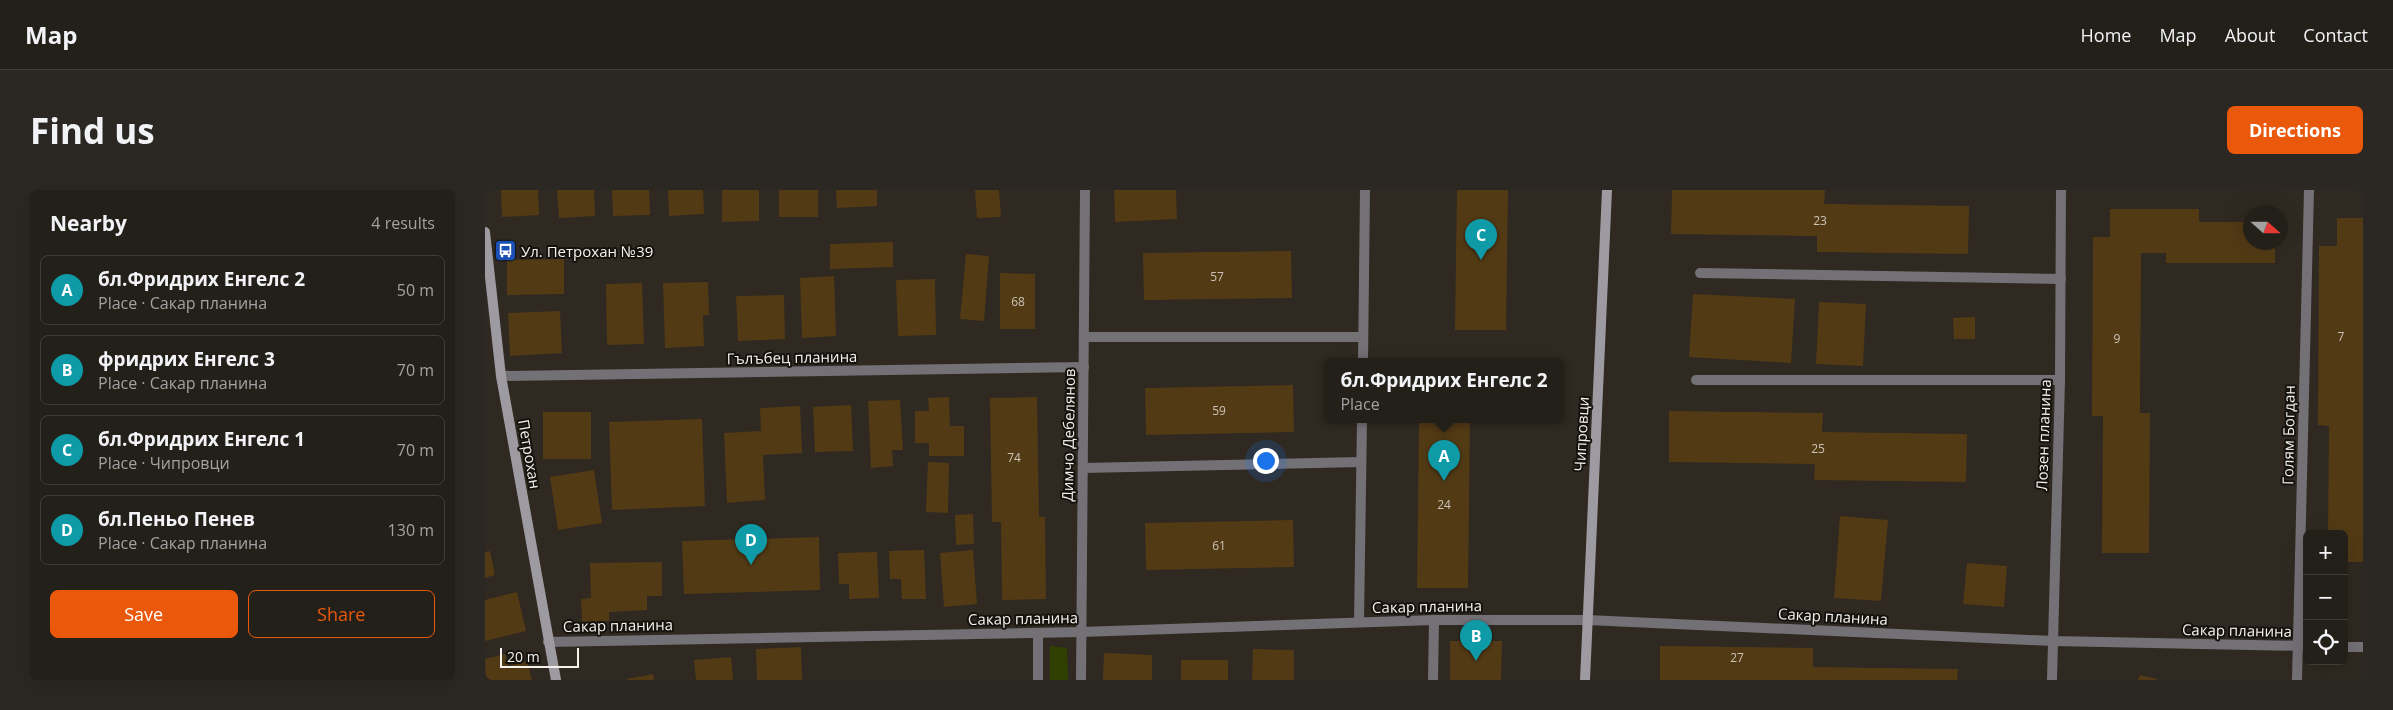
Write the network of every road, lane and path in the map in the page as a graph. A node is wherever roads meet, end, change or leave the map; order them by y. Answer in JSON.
{"nodes":[{"id":1,"x":1085,"y":190,"type":"edge"},
{"id":2,"x":1365,"y":190,"type":"edge"},
{"id":3,"x":1607,"y":190,"type":"edge"},
{"id":4,"x":2061,"y":190,"type":"edge"},
{"id":5,"x":2309,"y":190,"type":"edge"},
{"id":6,"x":485,"y":232,"type":"edge"},
{"id":7,"x":1700,"y":273,"type":"dead end"},
{"id":8,"x":2061,"y":279,"type":"junction"},
{"id":9,"x":1085,"y":337,"type":"junction"},
{"id":10,"x":1363,"y":337,"type":"junction"},
{"id":11,"x":1363,"y":358,"type":"edge"},
{"id":12,"x":1084,"y":367,"type":"junction"},
{"id":13,"x":501,"y":376,"type":"junction"},
{"id":14,"x":1696,"y":380,"type":"dead end"},
{"id":15,"x":2060,"y":380,"type":"junction"},
{"id":16,"x":1362,"y":423,"type":"edge"},
{"id":17,"x":1361,"y":462,"type":"junction"},
{"id":18,"x":1083,"y":468,"type":"junction"},
{"id":19,"x":1434,"y":620,"type":"junction"},
{"id":20,"x":1587,"y":620,"type":"junction"},
{"id":21,"x":1359,"y":622,"type":"junction"},
{"id":22,"x":1081,"y":632,"type":"junction"},
{"id":23,"x":1038,"y":633,"type":"junction"},
{"id":24,"x":2053,"y":641,"type":"junction"},
{"id":25,"x":548,"y":642,"type":"junction"},
{"id":26,"x":2302,"y":646,"type":"edge"},
{"id":27,"x":2348,"y":647,"type":"edge"},
{"id":28,"x":2363,"y":647,"type":"edge"},
{"id":29,"x":556,"y":680,"type":"edge"},
{"id":30,"x":1039,"y":680,"type":"edge"},
{"id":31,"x":1081,"y":680,"type":"edge"},
{"id":32,"x":1433,"y":680,"type":"edge"},
{"id":33,"x":1585,"y":680,"type":"edge"},
{"id":34,"x":2052,"y":680,"type":"edge"},
{"id":35,"x":2297,"y":680,"type":"edge"}],
"edges":[{"from":1,"to":9,"type":"street","name":"Димчо Дебелянов"},
{"from":2,"to":10,"type":"street"},
{"from":3,"to":20,"type":"main road","name":"Чипровци"},
{"from":4,"to":8,"type":"street","name":"Лозен планина"},
{"from":5,"to":26,"type":"street","name":"Голям Богдан"},
{"from":6,"to":13,"type":"main road","name":"Петрохан"},
{"from":7,"to":8,"type":"street"},
{"from":8,"to":15,"type":"street","name":"Лозен планина"},
{"from":9,"to":10,"type":"street"},
{"from":9,"to":12,"type":"street","name":"Димчо Дебелянов"},
{"from":10,"to":11,"type":"street"},
{"from":12,"to":13,"type":"street","name":"Гълъбец планина"},
{"from":12,"to":18,"type":"street","name":"Димчо Дебелянов"},
{"from":13,"to":25,"type":"main road","name":"Петрохан"},
{"from":14,"to":15,"type":"street"},
{"from":15,"to":24,"type":"street","name":"Лозен планина"},
{"from":16,"to":17,"type":"street"},
{"from":17,"to":18,"type":"street"},
{"from":17,"to":21,"type":"street"},
{"from":18,"to":22,"type":"street","name":"Димчо Дебелянов"},
{"from":19,"to":20,"type":"street","name":"Сакар планина"},
{"from":19,"to":21,"type":"street","name":"Сакар планина"},
{"from":19,"to":32,"type":"street"},
{"from":20,"to":24,"type":"street","name":"Сакар планина"},
{"from":20,"to":33,"type":"main road","name":"Чипровци"},
{"from":21,"to":22,"type":"street","name":"Сакар планина"},
{"from":22,"to":23,"type":"street","name":"Сакар планина"},
{"from":22,"to":31,"type":"street","name":"Димчо Дебелянов"},
{"from":23,"to":25,"type":"street","name":"Сакар планина"},
{"from":23,"to":30,"type":"street"},
{"from":24,"to":26,"type":"street","name":"Сакар планина"},
{"from":24,"to":34,"type":"street","name":"Лозен планина"},
{"from":25,"to":29,"type":"main road","name":"Петрохан"},
{"from":26,"to":35,"type":"street","name":"Голям Богдан"},
{"from":27,"to":28,"type":"street"}]}
